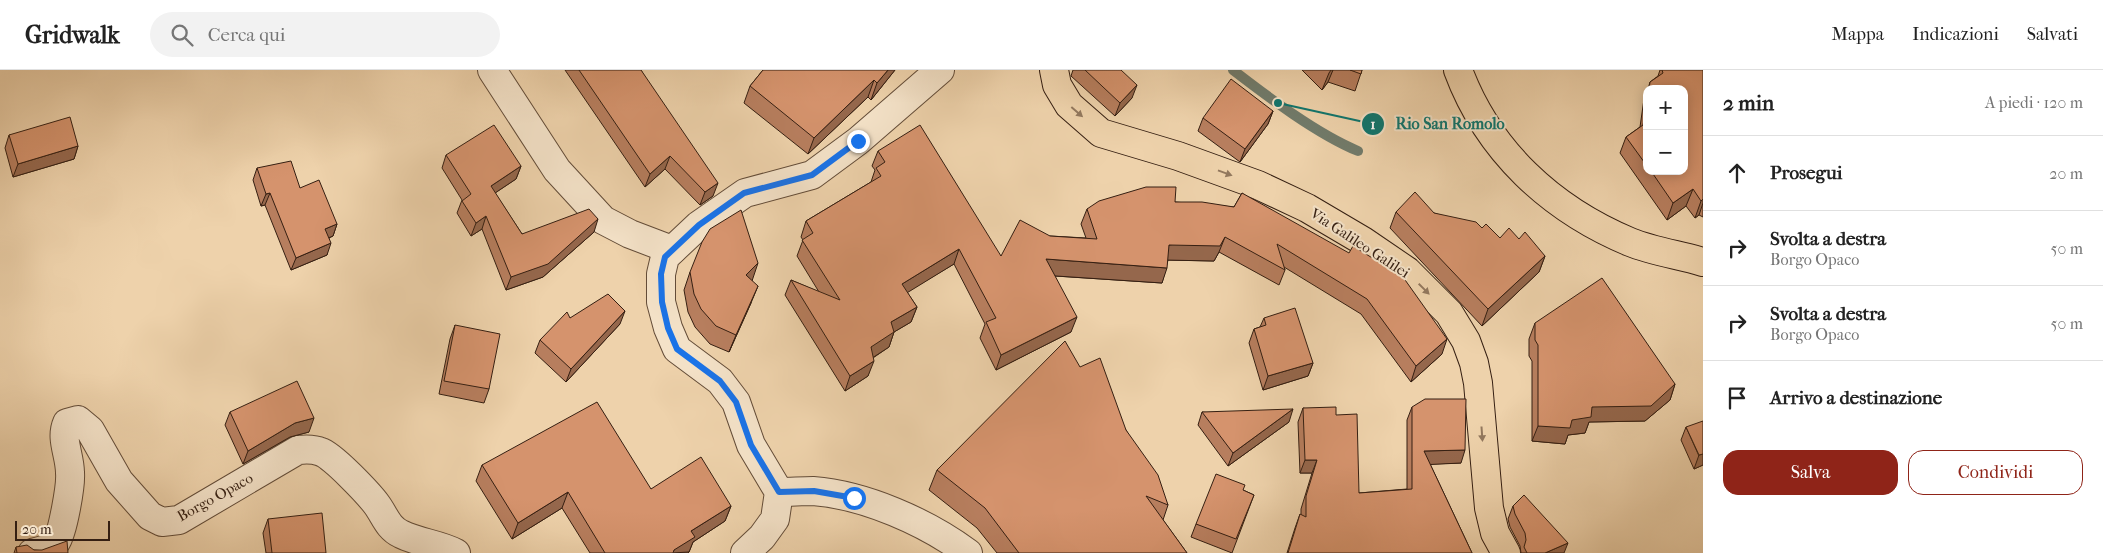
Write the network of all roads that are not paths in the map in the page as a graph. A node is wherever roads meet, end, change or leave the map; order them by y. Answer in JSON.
{"nodes":[{"id":1,"x":492,"y":70,"type":"edge"},
{"id":2,"x":940,"y":70,"type":"edge"},
{"id":3,"x":1054,"y":70,"type":"edge"},
{"id":4,"x":1458,"y":70,"type":"edge"},
{"id":5,"x":672,"y":250,"type":"junction"},
{"id":6,"x":1703,"y":262,"type":"edge"},
{"id":7,"x":779,"y":492,"type":"junction"},
{"id":8,"x":32,"y":553,"type":"edge"},
{"id":9,"x":456,"y":553,"type":"edge"},
{"id":10,"x":745,"y":553,"type":"edge"},
{"id":11,"x":968,"y":553,"type":"edge"},
{"id":12,"x":1506,"y":553,"type":"edge"}],
"edges":[{"from":1,"to":5,"type":"street"},
{"from":2,"to":5,"type":"street"},
{"from":3,"to":12,"type":"main road","name":"Via Galileo Galilei","one_way":true},
{"from":4,"to":6,"type":"main road"},
{"from":5,"to":7,"type":"street"},
{"from":7,"to":10,"type":"street"},
{"from":7,"to":11,"type":"street"},
{"from":8,"to":9,"type":"street","name":"Borgo Opaco"}]}
